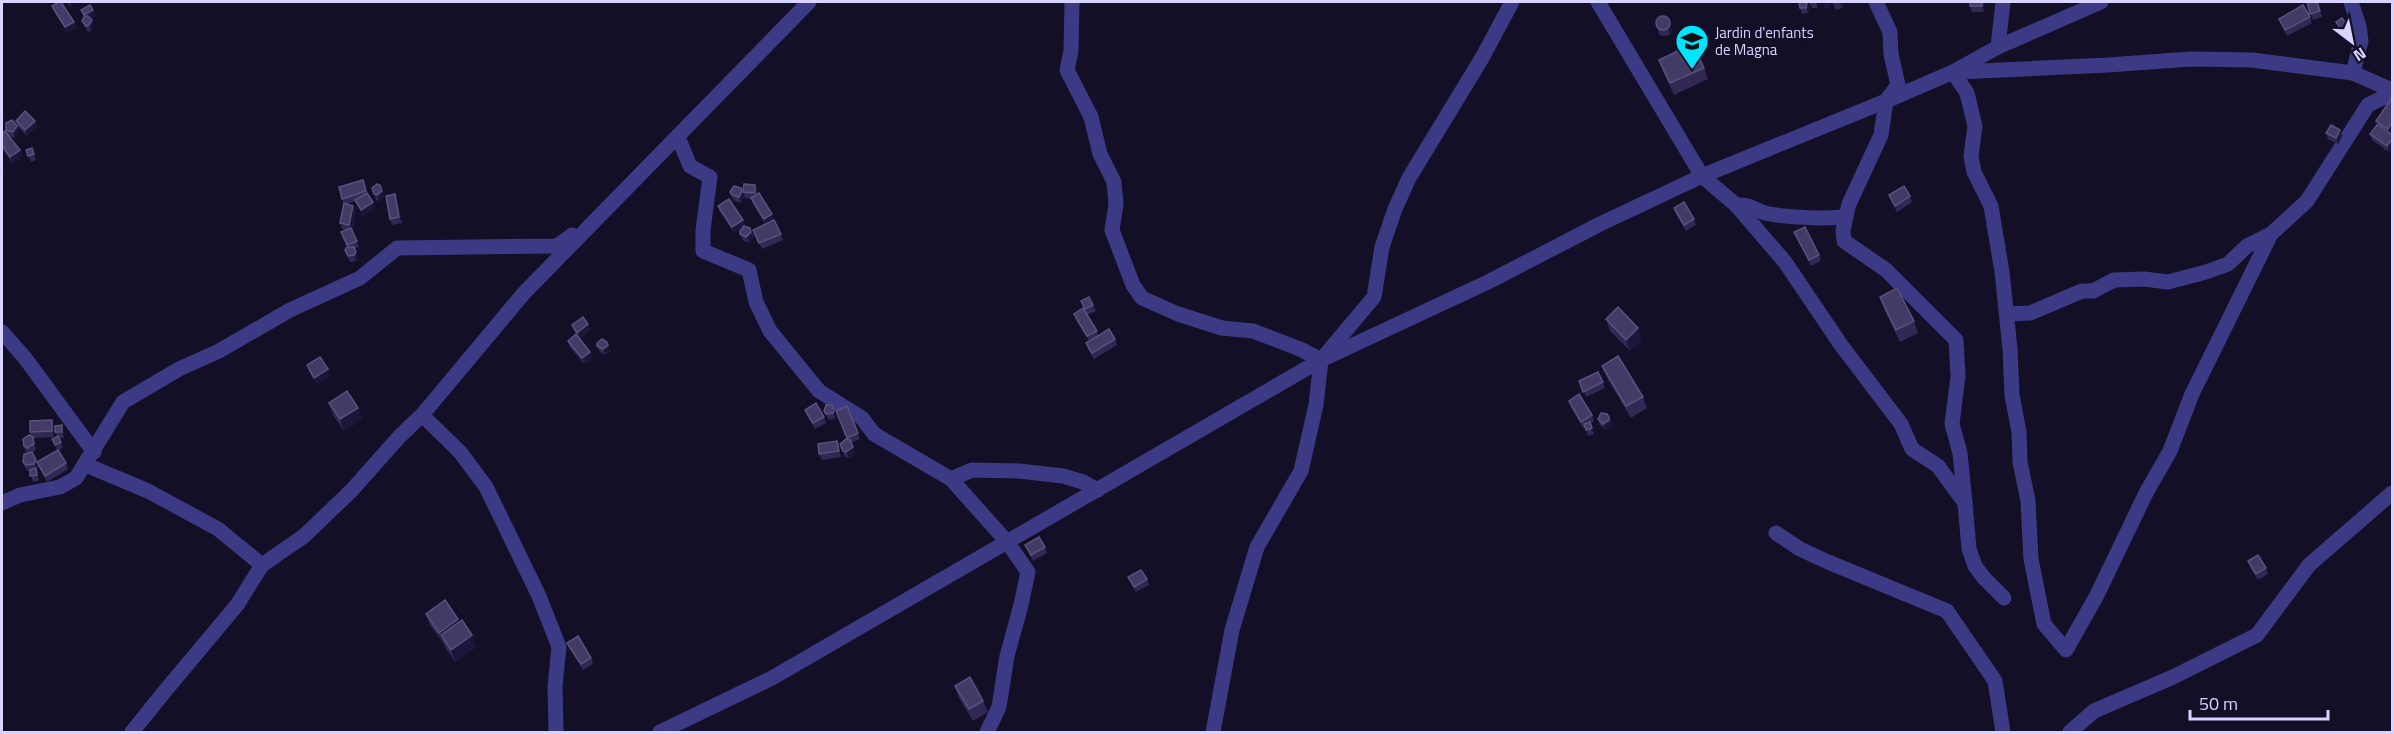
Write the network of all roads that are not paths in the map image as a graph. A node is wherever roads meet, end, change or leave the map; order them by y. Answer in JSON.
{"nodes":[{"id":1,"x":809,"y":2,"type":"edge"},
{"id":2,"x":1072,"y":2,"type":"edge"},
{"id":3,"x":1512,"y":2,"type":"edge"},
{"id":4,"x":1598,"y":2,"type":"edge"},
{"id":5,"x":1876,"y":2,"type":"edge"},
{"id":6,"x":2003,"y":2,"type":"edge"},
{"id":7,"x":2101,"y":2,"type":"edge"},
{"id":8,"x":2351,"y":2,"type":"edge"},
{"id":9,"x":1998,"y":47,"type":"junction"},
{"id":10,"x":1953,"y":72,"type":"junction"},
{"id":11,"x":2353,"y":73,"type":"junction"},
{"id":12,"x":2392,"y":92,"type":"edge"},
{"id":13,"x":1886,"y":101,"type":"junction"},
{"id":14,"x":678,"y":137,"type":"junction"},
{"id":15,"x":1702,"y":176,"type":"junction"},
{"id":16,"x":1736,"y":205,"type":"junction"},
{"id":17,"x":1846,"y":216,"type":"junction"},
{"id":18,"x":594,"y":220,"type":"junction"},
{"id":19,"x":2271,"y":234,"type":"junction"},
{"id":20,"x":2007,"y":314,"type":"junction"},
{"id":21,"x":2,"y":332,"type":"edge"},
{"id":22,"x":1321,"y":360,"type":"junction"},
{"id":23,"x":422,"y":415,"type":"junction"},
{"id":24,"x":90,"y":459,"type":"junction"},
{"id":25,"x":951,"y":479,"type":"junction"},
{"id":26,"x":1098,"y":490,"type":"junction"},
{"id":27,"x":2392,"y":493,"type":"edge"},
{"id":28,"x":1965,"y":502,"type":"junction"},
{"id":29,"x":2,"y":503,"type":"edge"},
{"id":30,"x":1776,"y":533,"type":"dead end"},
{"id":31,"x":1008,"y":543,"type":"junction"},
{"id":32,"x":262,"y":565,"type":"junction"},
{"id":33,"x":2004,"y":598,"type":"dead end"},
{"id":34,"x":132,"y":732,"type":"edge"},
{"id":35,"x":556,"y":732,"type":"edge"},
{"id":36,"x":660,"y":732,"type":"edge"},
{"id":37,"x":987,"y":732,"type":"edge"},
{"id":38,"x":1213,"y":732,"type":"edge"},
{"id":39,"x":2003,"y":732,"type":"edge"},
{"id":40,"x":2070,"y":732,"type":"edge"}],
"edges":[{"from":1,"to":14,"type":"street"},
{"from":2,"to":22,"type":"street"},
{"from":3,"to":22,"type":"street"},
{"from":4,"to":15,"type":"street"},
{"from":5,"to":13,"type":"street"},
{"from":6,"to":9,"type":"street"},
{"from":7,"to":9,"type":"street"},
{"from":8,"to":11,"type":"street"},
{"from":9,"to":10,"type":"street"},
{"from":10,"to":11,"type":"street"},
{"from":10,"to":13,"type":"street"},
{"from":10,"to":20,"type":"street"},
{"from":11,"to":12,"type":"street"},
{"from":12,"to":19,"type":"street"},
{"from":13,"to":15,"type":"street"},
{"from":13,"to":17,"type":"street"},
{"from":14,"to":18,"type":"street"},
{"from":14,"to":25,"type":"street"},
{"from":15,"to":16,"type":"street"},
{"from":15,"to":22,"type":"street"},
{"from":16,"to":17,"type":"street"},
{"from":16,"to":28,"type":"street"},
{"from":17,"to":28,"type":"street"},
{"from":18,"to":23,"type":"street"},
{"from":18,"to":24,"type":"street"},
{"from":19,"to":20,"type":"street"},
{"from":19,"to":20,"type":"street"},
{"from":21,"to":24,"type":"street"},
{"from":22,"to":26,"type":"street"},
{"from":22,"to":38,"type":"street"},
{"from":23,"to":32,"type":"street"},
{"from":23,"to":35,"type":"street"},
{"from":24,"to":29,"type":"street"},
{"from":24,"to":32,"type":"street"},
{"from":25,"to":26,"type":"street"},
{"from":25,"to":31,"type":"street"},
{"from":26,"to":31,"type":"street"},
{"from":27,"to":40,"type":"street"},
{"from":28,"to":33,"type":"street"},
{"from":30,"to":39,"type":"street"},
{"from":31,"to":36,"type":"street"},
{"from":31,"to":37,"type":"street"},
{"from":32,"to":34,"type":"street"}]}
